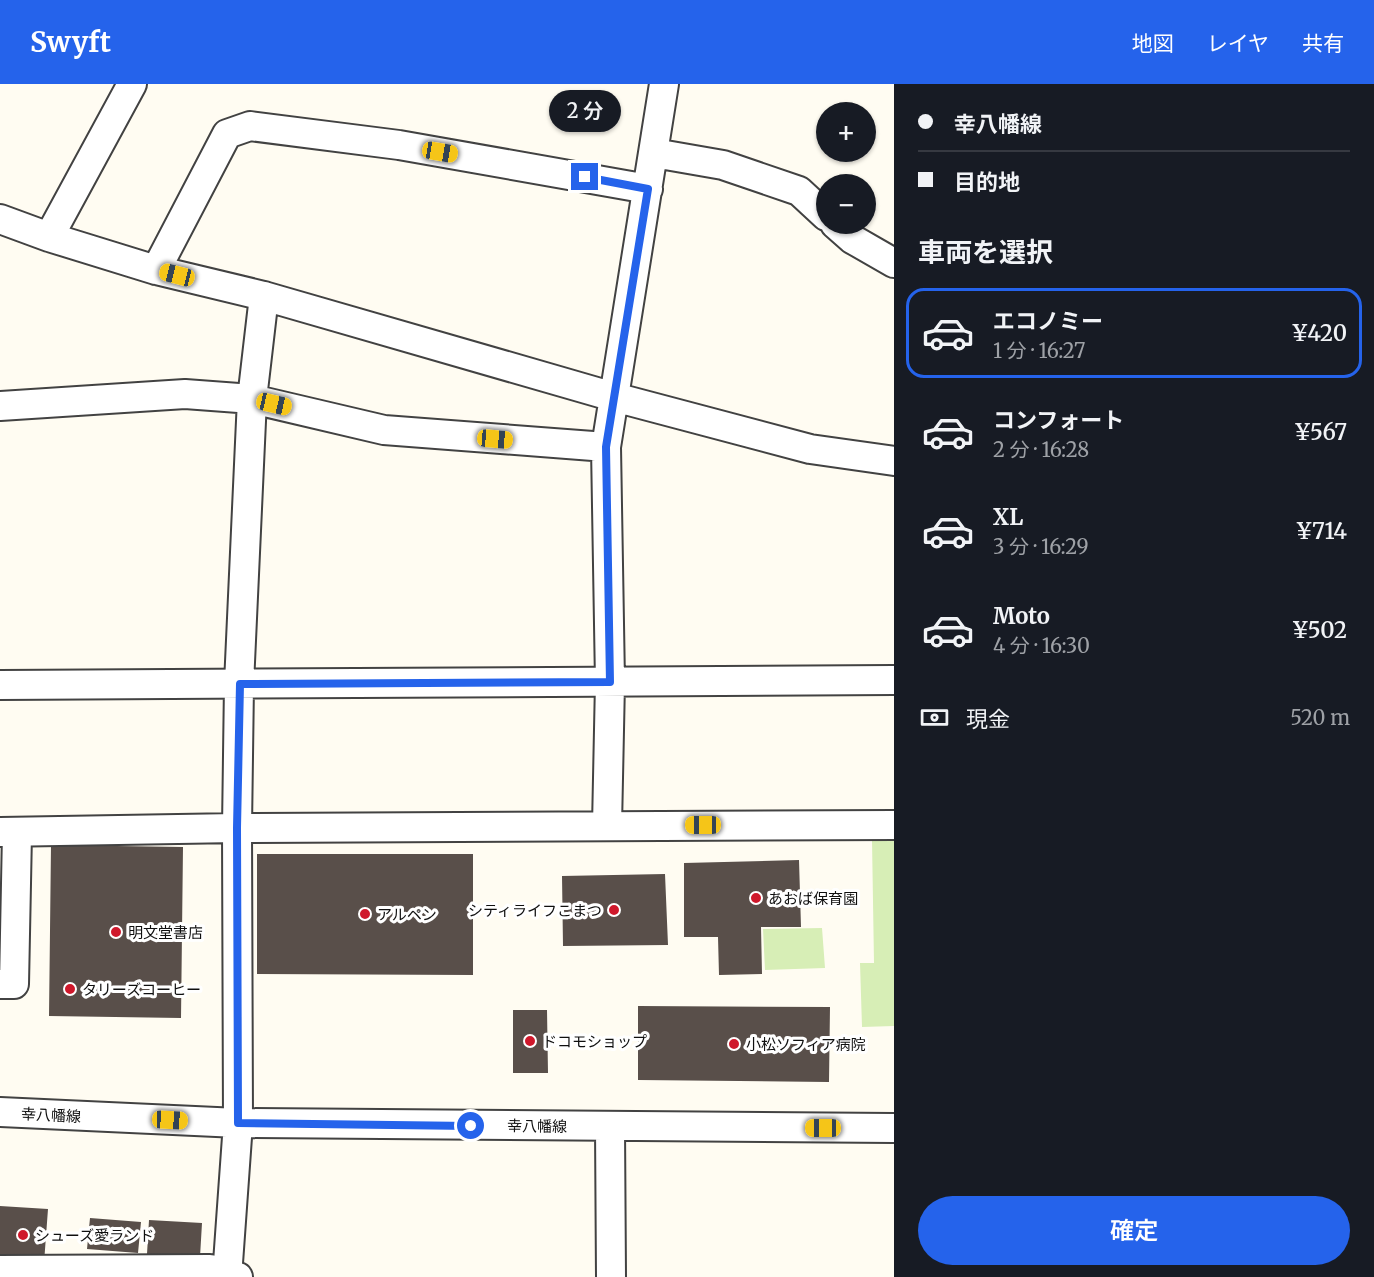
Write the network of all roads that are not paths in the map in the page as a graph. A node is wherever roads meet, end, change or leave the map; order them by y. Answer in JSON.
{"nodes":[{"id":1,"x":132,"y":84,"type":"edge"},
{"id":2,"x":664,"y":84,"type":"edge"},
{"id":3,"x":654,"y":153,"type":"junction"},
{"id":4,"x":648,"y":189,"type":"junction"},
{"id":5,"x":816,"y":207,"type":"edge"},
{"id":6,"x":0,"y":219,"type":"edge"},
{"id":7,"x":846,"y":234,"type":"edge"},
{"id":8,"x":50,"y":237,"type":"junction"},
{"id":9,"x":894,"y":263,"type":"edge"},
{"id":10,"x":156,"y":270,"type":"junction"},
{"id":11,"x":264,"y":296,"type":"junction"},
{"id":12,"x":614,"y":397,"type":"junction"},
{"id":13,"x":252,"y":399,"type":"junction"},
{"id":14,"x":0,"y":406,"type":"edge"},
{"id":15,"x":606,"y":447,"type":"junction"},
{"id":16,"x":894,"y":461,"type":"edge"},
{"id":17,"x":894,"y":680,"type":"edge"},
{"id":18,"x":610,"y":682,"type":"junction"},
{"id":19,"x":240,"y":684,"type":"junction"},
{"id":20,"x":0,"y":685,"type":"edge"},
{"id":21,"x":894,"y":825,"type":"edge"},
{"id":22,"x":607,"y":826,"type":"junction"},
{"id":23,"x":237,"y":828,"type":"junction"},
{"id":24,"x":8,"y":832,"type":"edge"},
{"id":25,"x":0,"y":984,"type":"edge"},
{"id":26,"x":0,"y":1112,"type":"edge"},
{"id":27,"x":238,"y":1123,"type":"junction"},
{"id":28,"x":610,"y":1127,"type":"junction"},
{"id":29,"x":894,"y":1128,"type":"edge"},
{"id":30,"x":0,"y":1270,"type":"edge"},
{"id":31,"x":231,"y":1276,"type":"edge"},
{"id":32,"x":611,"y":1277,"type":"edge"}],
"edges":[{"from":1,"to":8,"type":"street"},
{"from":2,"to":3,"type":"street"},
{"from":3,"to":4,"type":"street"},
{"from":3,"to":5,"type":"street"},
{"from":4,"to":10,"type":"street"},
{"from":4,"to":12,"type":"street"},
{"from":6,"to":8,"type":"street"},
{"from":7,"to":9,"type":"street"},
{"from":8,"to":10,"type":"street"},
{"from":10,"to":11,"type":"street"},
{"from":11,"to":12,"type":"street"},
{"from":11,"to":13,"type":"street"},
{"from":12,"to":15,"type":"street"},
{"from":12,"to":16,"type":"street"},
{"from":13,"to":14,"type":"street"},
{"from":13,"to":15,"type":"street"},
{"from":13,"to":19,"type":"street"},
{"from":15,"to":18,"type":"street"},
{"from":17,"to":18,"type":"street"},
{"from":18,"to":19,"type":"street"},
{"from":18,"to":22,"type":"street"},
{"from":19,"to":20,"type":"street"},
{"from":19,"to":23,"type":"street"},
{"from":21,"to":22,"type":"street"},
{"from":22,"to":23,"type":"street"},
{"from":23,"to":24,"type":"street"},
{"from":23,"to":27,"type":"street"},
{"from":24,"to":25,"type":"street"},
{"from":26,"to":27,"type":"street","name":"幸八幡線"},
{"from":27,"to":28,"type":"street","name":"幸八幡線"},
{"from":27,"to":31,"type":"street"},
{"from":28,"to":29,"type":"street","name":"幸八幡線"},
{"from":28,"to":32,"type":"street"},
{"from":30,"to":31,"type":"street"}]}
